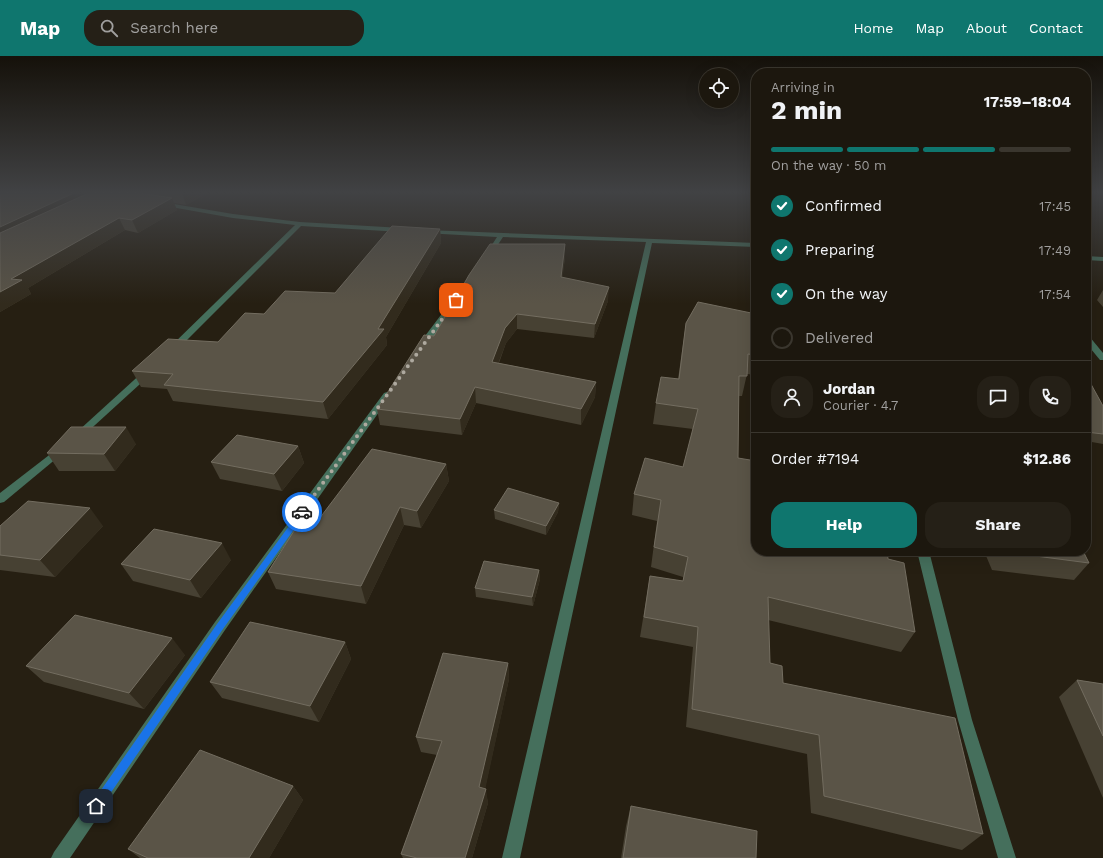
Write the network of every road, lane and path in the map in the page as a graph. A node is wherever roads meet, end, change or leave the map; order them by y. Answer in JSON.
{"nodes":[{"id":1,"x":294,"y":229,"type":"edge"},
{"id":2,"x":385,"y":229,"type":"edge"},
{"id":3,"x":410,"y":231,"type":"edge"},
{"id":4,"x":417,"y":231,"type":"edge"},
{"id":5,"x":501,"y":236,"type":"junction"},
{"id":6,"x":649,"y":241,"type":"junction"},
{"id":7,"x":751,"y":245,"type":"edge"},
{"id":8,"x":1091,"y":258,"type":"edge"},
{"id":9,"x":1103,"y":259,"type":"edge"},
{"id":10,"x":483,"y":262,"type":"edge"},
{"id":11,"x":461,"y":294,"type":"edge"},
{"id":12,"x":1091,"y":344,"type":"edge"},
{"id":13,"x":417,"y":354,"type":"edge"},
{"id":14,"x":166,"y":355,"type":"edge"},
{"id":15,"x":1103,"y":358,"type":"edge"},
{"id":16,"x":155,"y":366,"type":"edge"},
{"id":17,"x":394,"y":385,"type":"edge"},
{"id":18,"x":0,"y":499,"type":"edge"},
{"id":19,"x":924,"y":556,"type":"edge"},
{"id":20,"x":60,"y":858,"type":"edge"},
{"id":21,"x":511,"y":858,"type":"edge"},
{"id":22,"x":1007,"y":858,"type":"edge"}],
"edges":[{"from":1,"to":14,"type":"street"},
{"from":2,"to":3,"type":"street"},
{"from":4,"to":5,"type":"street"},
{"from":5,"to":6,"type":"street"},
{"from":5,"to":10,"type":"street"},
{"from":6,"to":7,"type":"street"},
{"from":6,"to":21,"type":"street"},
{"from":8,"to":9,"type":"street"},
{"from":11,"to":13,"type":"street"},
{"from":12,"to":15,"type":"street"},
{"from":16,"to":18,"type":"street"},
{"from":17,"to":20,"type":"street"},
{"from":19,"to":22,"type":"street"}]}
